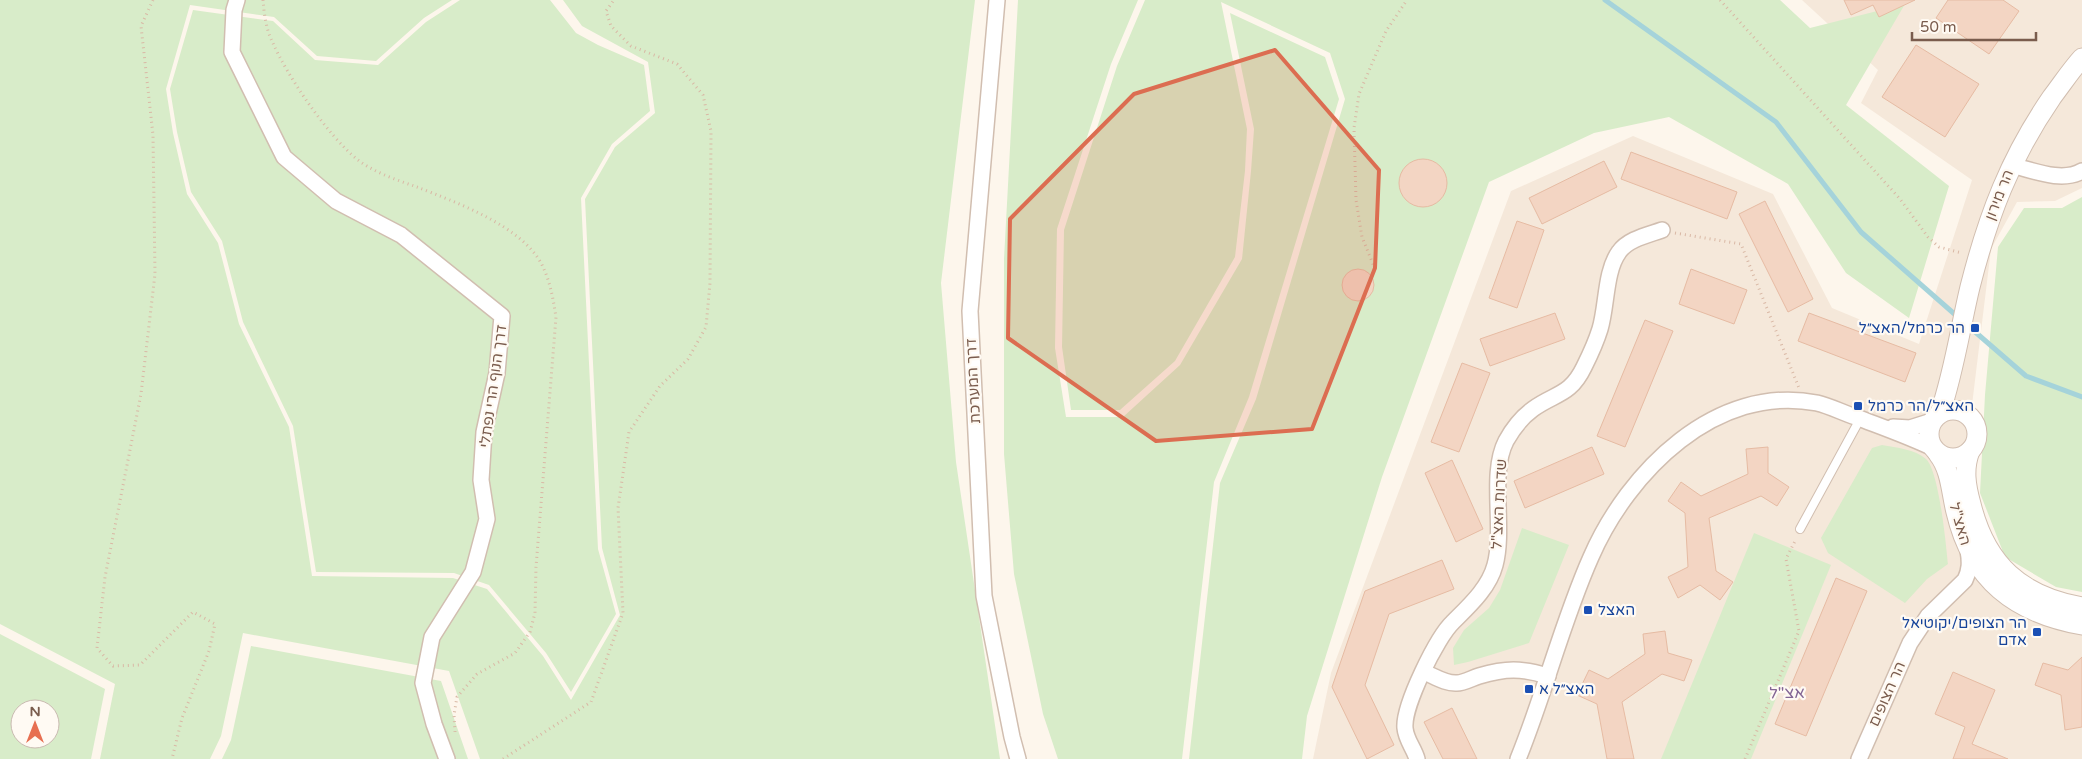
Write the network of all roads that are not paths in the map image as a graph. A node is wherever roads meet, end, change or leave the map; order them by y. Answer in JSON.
{"nodes":[{"id":1,"x":237,"y":0,"type":"edge"},
{"id":2,"x":997,"y":0,"type":"edge"},
{"id":3,"x":2082,"y":58,"type":"edge"},
{"id":4,"x":2011,"y":165,"type":"junction"},
{"id":5,"x":2082,"y":171,"type":"edge"},
{"id":6,"x":1662,"y":230,"type":"road end"},
{"id":7,"x":1958,"y":350,"type":"junction"},
{"id":8,"x":1967,"y":414,"type":"junction"},
{"id":9,"x":1936,"y":417,"type":"junction"},
{"id":10,"x":1866,"y":421,"type":"junction"},
{"id":11,"x":1936,"y":451,"type":"junction"},
{"id":12,"x":1970,"y":451,"type":"junction"},
{"id":13,"x":1800,"y":530,"type":"road end"},
{"id":14,"x":1968,"y":550,"type":"junction"},
{"id":15,"x":1996,"y":586,"type":"junction"},
{"id":16,"x":1960,"y":587,"type":"junction"},
{"id":17,"x":2082,"y":607,"type":"edge"},
{"id":18,"x":2082,"y":625,"type":"edge"},
{"id":19,"x":1424,"y":672,"type":"junction"},
{"id":20,"x":1548,"y":676,"type":"junction"},
{"id":21,"x":447,"y":759,"type":"edge"},
{"id":22,"x":1018,"y":759,"type":"edge"},
{"id":23,"x":1417,"y":759,"type":"edge"},
{"id":24,"x":1518,"y":759,"type":"edge"},
{"id":25,"x":1859,"y":759,"type":"edge"}],
"edges":[{"from":1,"to":21,"type":"street","name":"דרך הנוף הרי נפתלי"},
{"from":2,"to":22,"type":"street","name":"דרך המערכת"},
{"from":3,"to":4,"type":"street","name":"הר מירון"},
{"from":4,"to":5,"type":"street"},
{"from":4,"to":7,"type":"street","name":"הר מירון"},
{"from":6,"to":19,"type":"street","name":"שדרות האצ\"ל"},
{"from":7,"to":8,"type":"street","name":"הר מירון"},
{"from":7,"to":9,"type":"street","name":"הר מירון"},
{"from":8,"to":9,"type":"street"},
{"from":8,"to":12,"type":"street"},
{"from":9,"to":10,"type":"street"},
{"from":9,"to":11,"type":"street"},
{"from":10,"to":11,"type":"street"},
{"from":10,"to":13,"type":"lane"},
{"from":10,"to":20,"type":"street"},
{"from":11,"to":12,"type":"street"},
{"from":11,"to":14,"type":"street","name":"האצ\"ל"},
{"from":12,"to":17,"type":"street","name":"האצ\"ל"},
{"from":14,"to":15,"type":"street","name":"האצ\"ל"},
{"from":14,"to":16,"type":"street","name":"הר הצופים"},
{"from":15,"to":16,"type":"street"},
{"from":15,"to":18,"type":"street"},
{"from":16,"to":25,"type":"street","name":"הר הצופים"},
{"from":19,"to":20,"type":"street"},
{"from":19,"to":23,"type":"street","name":"שדרות האצ\"ל"},
{"from":20,"to":24,"type":"street"}]}
